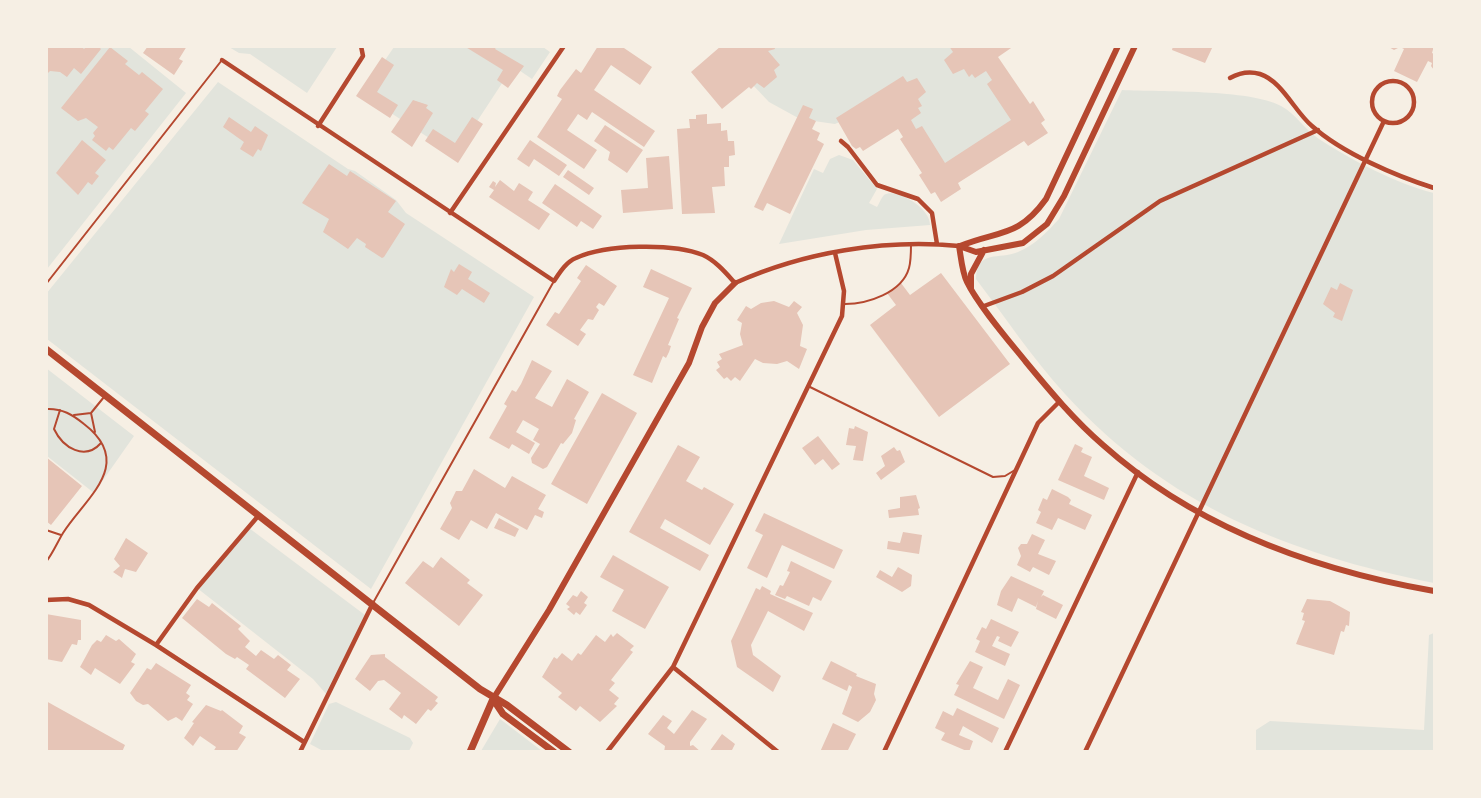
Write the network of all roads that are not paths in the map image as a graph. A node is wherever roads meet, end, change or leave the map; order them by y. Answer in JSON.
{"nodes":[{"id":1,"x":361,"y":46,"type":"edge"},
{"id":2,"x":564,"y":46,"type":"edge"},
{"id":3,"x":1118,"y":46,"type":"edge"},
{"id":4,"x":1135,"y":46,"type":"edge"},
{"id":5,"x":222,"y":60,"type":"joint"},
{"id":6,"x":1230,"y":78,"type":"dead end"},
{"id":7,"x":1384,"y":122,"type":"junction"},
{"id":8,"x":318,"y":126,"type":"junction"},
{"id":9,"x":1317,"y":130,"type":"junction"},
{"id":10,"x":841,"y":141,"type":"dead end"},
{"id":11,"x":1367,"y":159,"type":"junction"},
{"id":12,"x":1434,"y":188,"type":"edge"},
{"id":13,"x":450,"y":213,"type":"junction"},
{"id":14,"x":911,"y":243,"type":"junction"},
{"id":15,"x":937,"y":244,"type":"junction"},
{"id":16,"x":959,"y":246,"type":"junction"},
{"id":17,"x":984,"y":250,"type":"junction"},
{"id":18,"x":835,"y":253,"type":"junction"},
{"id":19,"x":554,"y":281,"type":"junction"},
{"id":20,"x":735,"y":282,"type":"junction"},
{"id":21,"x":46,"y":284,"type":"edge"},
{"id":22,"x":971,"y":288,"type":"junction"},
{"id":23,"x":845,"y":304,"type":"junction"},
{"id":24,"x":984,"y":306,"type":"junction"},
{"id":25,"x":46,"y":349,"type":"edge"},
{"id":26,"x":808,"y":386,"type":"junction"},
{"id":27,"x":106,"y":395,"type":"junction"},
{"id":28,"x":1059,"y":402,"type":"junction"},
{"id":29,"x":46,"y":409,"type":"edge"},
{"id":30,"x":60,"y":410,"type":"junction"},
{"id":31,"x":72,"y":414,"type":"junction"},
{"id":32,"x":92,"y":414,"type":"junction"},
{"id":33,"x":95,"y":432,"type":"junction"},
{"id":34,"x":102,"y":443,"type":"junction"},
{"id":35,"x":1017,"y":468,"type":"junction"},
{"id":36,"x":1138,"y":472,"type":"junction"},
{"id":37,"x":1200,"y":513,"type":"junction"},
{"id":38,"x":259,"y":515,"type":"junction"},
{"id":39,"x":46,"y":530,"type":"edge"},
{"id":40,"x":62,"y":535,"type":"junction"},
{"id":41,"x":46,"y":562,"type":"edge"},
{"id":42,"x":1434,"y":591,"type":"edge"},
{"id":43,"x":46,"y":600,"type":"edge"},
{"id":44,"x":373,"y":603,"type":"junction"},
{"id":45,"x":156,"y":645,"type":"junction"},
{"id":46,"x":673,"y":667,"type":"junction"},
{"id":47,"x":493,"y":699,"type":"junction"},
{"id":48,"x":304,"y":742,"type":"junction"},
{"id":49,"x":607,"y":751,"type":"edge"},
{"id":50,"x":300,"y":752,"type":"edge"},
{"id":51,"x":470,"y":752,"type":"edge"},
{"id":52,"x":554,"y":752,"type":"edge"},
{"id":53,"x":569,"y":752,"type":"edge"},
{"id":54,"x":778,"y":752,"type":"edge"},
{"id":55,"x":884,"y":752,"type":"edge"},
{"id":56,"x":1005,"y":752,"type":"edge"},
{"id":57,"x":1084,"y":752,"type":"edge"}],
"edges":[{"from":1,"to":8,"type":"street"},
{"from":2,"to":13,"type":"street"},
{"from":3,"to":16,"type":"street"},
{"from":4,"to":17,"type":"street"},
{"from":5,"to":8,"type":"street"},
{"from":5,"to":21,"type":"lane"},
{"from":6,"to":9,"type":"street"},
{"from":7,"to":7,"type":"street"},
{"from":7,"to":11,"type":"street"},
{"from":8,"to":13,"type":"street"},
{"from":9,"to":11,"type":"street"},
{"from":9,"to":24,"type":"street"},
{"from":10,"to":15,"type":"street"},
{"from":11,"to":12,"type":"street"},
{"from":11,"to":37,"type":"street"},
{"from":13,"to":19,"type":"street"},
{"from":14,"to":15,"type":"street"},
{"from":14,"to":18,"type":"street"},
{"from":14,"to":23,"type":"lane"},
{"from":15,"to":16,"type":"street"},
{"from":16,"to":17,"type":"street"},
{"from":16,"to":22,"type":"street"},
{"from":17,"to":22,"type":"street"},
{"from":18,"to":20,"type":"street"},
{"from":18,"to":23,"type":"street"},
{"from":19,"to":20,"type":"street"},
{"from":19,"to":44,"type":"lane"},
{"from":20,"to":47,"type":"street"},
{"from":22,"to":24,"type":"street"},
{"from":23,"to":26,"type":"street"},
{"from":24,"to":28,"type":"street"},
{"from":25,"to":27,"type":"main road"},
{"from":26,"to":35,"type":"lane"},
{"from":26,"to":46,"type":"street"},
{"from":27,"to":32,"type":"lane"},
{"from":27,"to":38,"type":"main road"},
{"from":28,"to":35,"type":"street"},
{"from":28,"to":36,"type":"street"},
{"from":29,"to":30,"type":"lane"},
{"from":30,"to":31,"type":"lane"},
{"from":30,"to":34,"type":"lane"},
{"from":31,"to":32,"type":"lane"},
{"from":31,"to":33,"type":"lane"},
{"from":32,"to":33,"type":"lane"},
{"from":33,"to":34,"type":"lane"},
{"from":34,"to":40,"type":"lane"},
{"from":35,"to":55,"type":"street"},
{"from":36,"to":37,"type":"street"},
{"from":36,"to":56,"type":"street"},
{"from":37,"to":42,"type":"street"},
{"from":37,"to":57,"type":"street"},
{"from":38,"to":44,"type":"main road"},
{"from":38,"to":45,"type":"street"},
{"from":39,"to":40,"type":"lane"},
{"from":40,"to":41,"type":"lane"},
{"from":43,"to":45,"type":"street"},
{"from":44,"to":47,"type":"main road"},
{"from":44,"to":48,"type":"street"},
{"from":45,"to":48,"type":"street"},
{"from":46,"to":49,"type":"street"},
{"from":46,"to":54,"type":"street"},
{"from":47,"to":51,"type":"main road"},
{"from":47,"to":52,"type":"main road"},
{"from":47,"to":53,"type":"main road"},
{"from":48,"to":50,"type":"street"}]}
